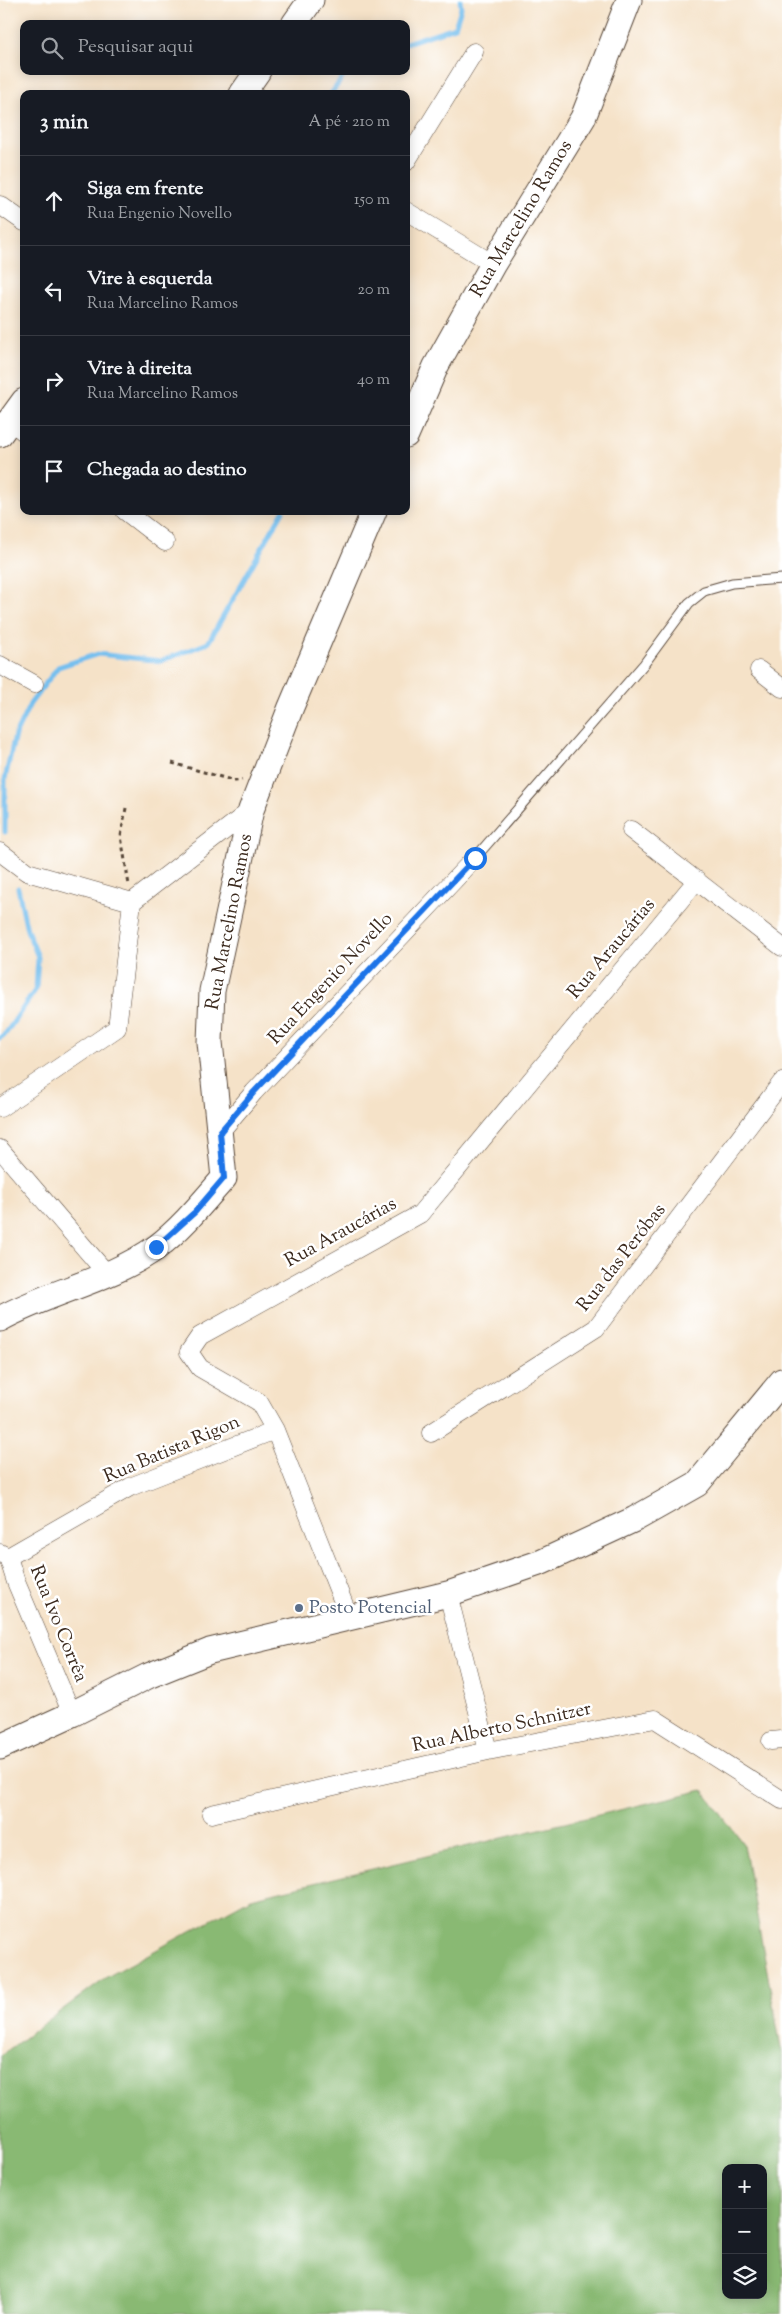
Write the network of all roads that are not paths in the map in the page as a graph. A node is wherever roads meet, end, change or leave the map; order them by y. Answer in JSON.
{"nodes":[{"id":1,"x":311,"y":0,"type":"edge"},
{"id":2,"x":629,"y":0,"type":"edge"},
{"id":3,"x":297,"y":20,"type":"edge"},
{"id":4,"x":474,"y":52,"type":"dead end"},
{"id":5,"x":255,"y":75,"type":"edge"},
{"id":6,"x":245,"y":90,"type":"edge"},
{"id":7,"x":410,"y":156,"type":"edge"},
{"id":8,"x":0,"y":205,"type":"edge"},
{"id":9,"x":410,"y":213,"type":"edge"},
{"id":10,"x":20,"y":219,"type":"edge"},
{"id":11,"x":493,"y":264,"type":"junction"},
{"id":12,"x":410,"y":427,"type":"edge"},
{"id":13,"x":130,"y":515,"type":"edge"},
{"id":14,"x":372,"y":515,"type":"edge"},
{"id":15,"x":165,"y":542,"type":"dead end"},
{"id":16,"x":782,"y":579,"type":"edge"},
{"id":17,"x":0,"y":665,"type":"edge"},
{"id":18,"x":759,"y":670,"type":"dead end"},
{"id":19,"x":34,"y":684,"type":"dead end"},
{"id":20,"x":782,"y":688,"type":"edge"},
{"id":21,"x":251,"y":810,"type":"junction"},
{"id":22,"x":631,"y":830,"type":"dead end"},
{"id":23,"x":0,"y":852,"type":"edge"},
{"id":24,"x":475,"y":858,"type":"joint"},
{"id":25,"x":696,"y":880,"type":"junction"},
{"id":26,"x":132,"y":902,"type":"junction"},
{"id":27,"x":782,"y":947,"type":"edge"},
{"id":28,"x":782,"y":1082,"type":"edge"},
{"id":29,"x":0,"y":1108,"type":"edge"},
{"id":30,"x":220,"y":1132,"type":"junction"},
{"id":31,"x":0,"y":1149,"type":"edge"},
{"id":32,"x":107,"y":1274,"type":"junction"},
{"id":33,"x":0,"y":1318,"type":"edge"},
{"id":34,"x":781,"y":1384,"type":"edge"},
{"id":35,"x":275,"y":1430,"type":"junction"},
{"id":36,"x":431,"y":1433,"type":"dead end"},
{"id":37,"x":4,"y":1555,"type":"edge"},
{"id":38,"x":448,"y":1594,"type":"junction"},
{"id":39,"x":348,"y":1616,"type":"junction"},
{"id":40,"x":72,"y":1714,"type":"junction"},
{"id":41,"x":0,"y":1746,"type":"edge"},
{"id":42,"x":488,"y":1751,"type":"junction"},
{"id":43,"x":782,"y":1800,"type":"edge"},
{"id":44,"x":211,"y":1814,"type":"dead end"}],
"edges":[{"from":1,"to":3,"type":"main road"},
{"from":2,"to":11,"type":"main road","name":"Rua Marcelino Ramos"},
{"from":4,"to":7,"type":"street"},
{"from":5,"to":6,"type":"main road"},
{"from":8,"to":10,"type":"street"},
{"from":9,"to":11,"type":"street"},
{"from":11,"to":12,"type":"main road","name":"Rua Marcelino Ramos"},
{"from":13,"to":15,"type":"street"},
{"from":14,"to":21,"type":"main road","name":"Rua Marcelino Ramos"},
{"from":16,"to":24,"type":"lane"},
{"from":17,"to":19,"type":"street"},
{"from":18,"to":20,"type":"street"},
{"from":21,"to":26,"type":"street"},
{"from":21,"to":30,"type":"main road","name":"Rua Marcelino Ramos"},
{"from":22,"to":25,"type":"street"},
{"from":23,"to":26,"type":"street"},
{"from":24,"to":30,"type":"street","name":"Rua Engenio Novello"},
{"from":25,"to":27,"type":"street"},
{"from":25,"to":35,"type":"street","name":"Rua Araucárias"},
{"from":26,"to":29,"type":"street"},
{"from":28,"to":36,"type":"street","name":"Rua das Peróbas"},
{"from":30,"to":32,"type":"main road","name":"Rua Marcelino Ramos"},
{"from":31,"to":32,"type":"street"},
{"from":32,"to":33,"type":"main road","name":"Rua Marcelino Ramos"},
{"from":34,"to":38,"type":"main road"},
{"from":35,"to":37,"type":"street","name":"Rua Batista Rigon"},
{"from":35,"to":39,"type":"street","name":"Rua Araucárias"},
{"from":37,"to":40,"type":"street","name":"Rua Ivo Corrêa"},
{"from":38,"to":39,"type":"main road"},
{"from":38,"to":42,"type":"street"},
{"from":39,"to":40,"type":"main road"},
{"from":40,"to":41,"type":"main road"},
{"from":42,"to":43,"type":"street","name":"Rua Alberto Schnitzer"},
{"from":42,"to":44,"type":"street","name":"Rua Alberto Schnitzer"}]}
